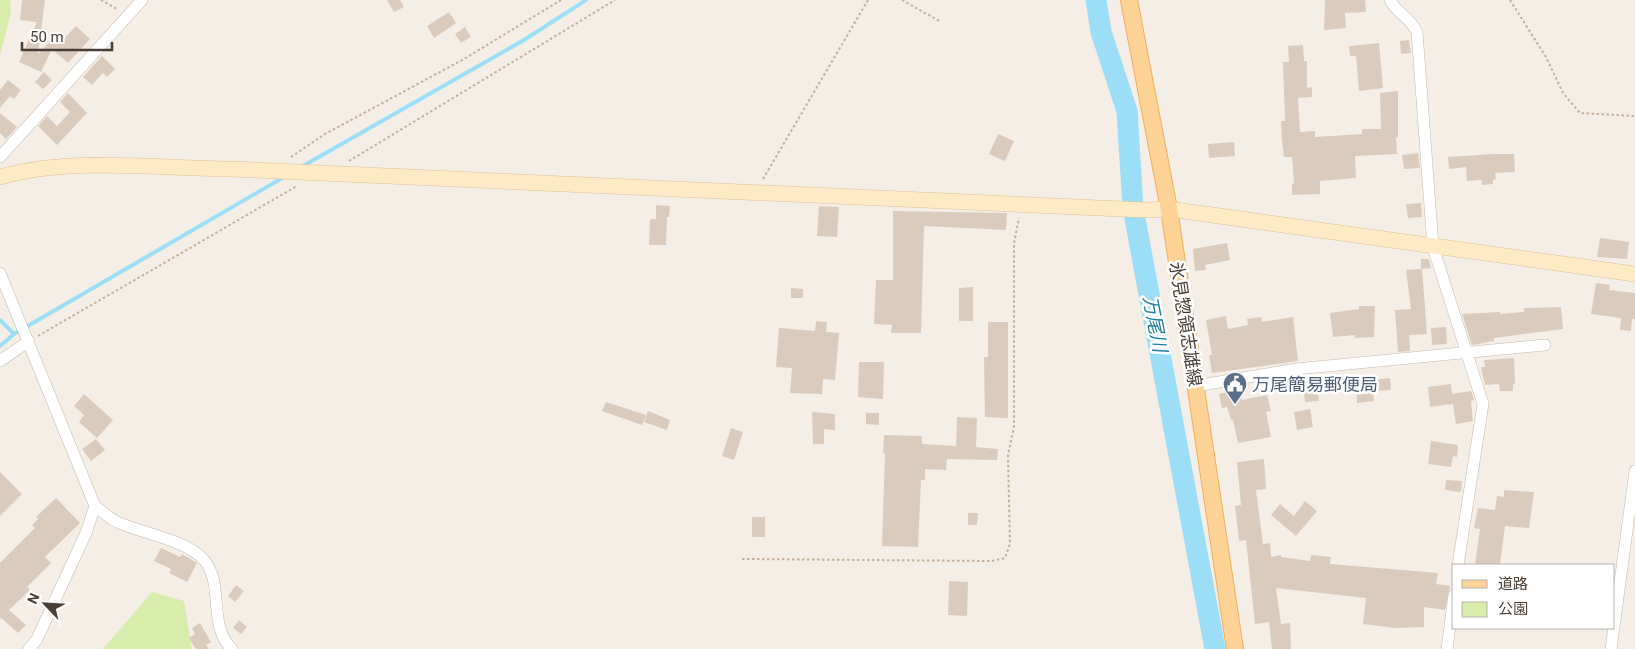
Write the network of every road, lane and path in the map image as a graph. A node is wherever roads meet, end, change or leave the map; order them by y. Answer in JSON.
{"nodes":[{"id":1,"x":101,"y":0,"type":"edge"},
{"id":2,"x":142,"y":0,"type":"edge"},
{"id":3,"x":561,"y":0,"type":"edge"},
{"id":4,"x":615,"y":0,"type":"edge"},
{"id":5,"x":868,"y":0,"type":"edge"},
{"id":6,"x":902,"y":0,"type":"edge"},
{"id":7,"x":1129,"y":0,"type":"edge"},
{"id":8,"x":1390,"y":0,"type":"edge"},
{"id":9,"x":1510,"y":0,"type":"edge"},
{"id":10,"x":128,"y":15,"type":"junction"},
{"id":11,"x":941,"y":22,"type":"dead end"},
{"id":12,"x":1635,"y":116,"type":"edge"},
{"id":13,"x":0,"y":157,"type":"edge"},
{"id":14,"x":275,"y":171,"type":"junction"},
{"id":15,"x":308,"y":173,"type":"junction"},
{"id":16,"x":335,"y":175,"type":"junction"},
{"id":17,"x":0,"y":177,"type":"edge"},
{"id":18,"x":756,"y":192,"type":"junction"},
{"id":19,"x":1022,"y":204,"type":"junction"},
{"id":20,"x":1169,"y":209,"type":"junction"},
{"id":21,"x":1433,"y":247,"type":"junction"},
{"id":22,"x":0,"y":273,"type":"edge"},
{"id":23,"x":1635,"y":274,"type":"edge"},
{"id":24,"x":28,"y":338,"type":"junction"},
{"id":25,"x":1545,"y":345,"type":"dead end"},
{"id":26,"x":1467,"y":352,"type":"junction"},
{"id":27,"x":0,"y":361,"type":"edge"},
{"id":28,"x":1195,"y":386,"type":"junction"},
{"id":29,"x":1635,"y":471,"type":"edge"},
{"id":30,"x":95,"y":506,"type":"junction"},
{"id":31,"x":742,"y":559,"type":"dead end"},
{"id":32,"x":1458,"y":564,"type":"edge"},
{"id":33,"x":1452,"y":610,"type":"edge"},
{"id":34,"x":1615,"y":619,"type":"edge"},
{"id":35,"x":1614,"y":629,"type":"edge"},
{"id":36,"x":29,"y":649,"type":"edge"},
{"id":37,"x":232,"y":649,"type":"edge"},
{"id":38,"x":1235,"y":649,"type":"edge"},
{"id":39,"x":1447,"y":649,"type":"edge"},
{"id":40,"x":1611,"y":649,"type":"edge"}],
"edges":[{"from":1,"to":10,"type":"path"},
{"from":2,"to":10,"type":"street"},
{"from":3,"to":14,"type":"path"},
{"from":4,"to":16,"type":"path"},
{"from":5,"to":18,"type":"path"},
{"from":6,"to":11,"type":"path"},
{"from":7,"to":20,"type":"main road","name":"氷見惣領志雄線"},
{"from":8,"to":21,"type":"street"},
{"from":9,"to":12,"type":"path"},
{"from":10,"to":13,"type":"street"},
{"from":14,"to":15,"type":"street"},
{"from":14,"to":17,"type":"street"},
{"from":15,"to":16,"type":"street"},
{"from":15,"to":24,"type":"path"},
{"from":16,"to":18,"type":"street"},
{"from":18,"to":19,"type":"street"},
{"from":19,"to":20,"type":"street"},
{"from":19,"to":31,"type":"path"},
{"from":20,"to":21,"type":"street"},
{"from":20,"to":28,"type":"main road","name":"氷見惣領志雄線"},
{"from":21,"to":23,"type":"street"},
{"from":21,"to":26,"type":"street"},
{"from":22,"to":24,"type":"street"},
{"from":24,"to":27,"type":"street"},
{"from":24,"to":30,"type":"street"},
{"from":25,"to":26,"type":"street"},
{"from":26,"to":28,"type":"street"},
{"from":26,"to":32,"type":"street"},
{"from":28,"to":38,"type":"main road","name":"氷見惣領志雄線"},
{"from":29,"to":34,"type":"street"},
{"from":30,"to":36,"type":"street"},
{"from":30,"to":37,"type":"street"},
{"from":33,"to":39,"type":"street"},
{"from":35,"to":40,"type":"street"}]}
